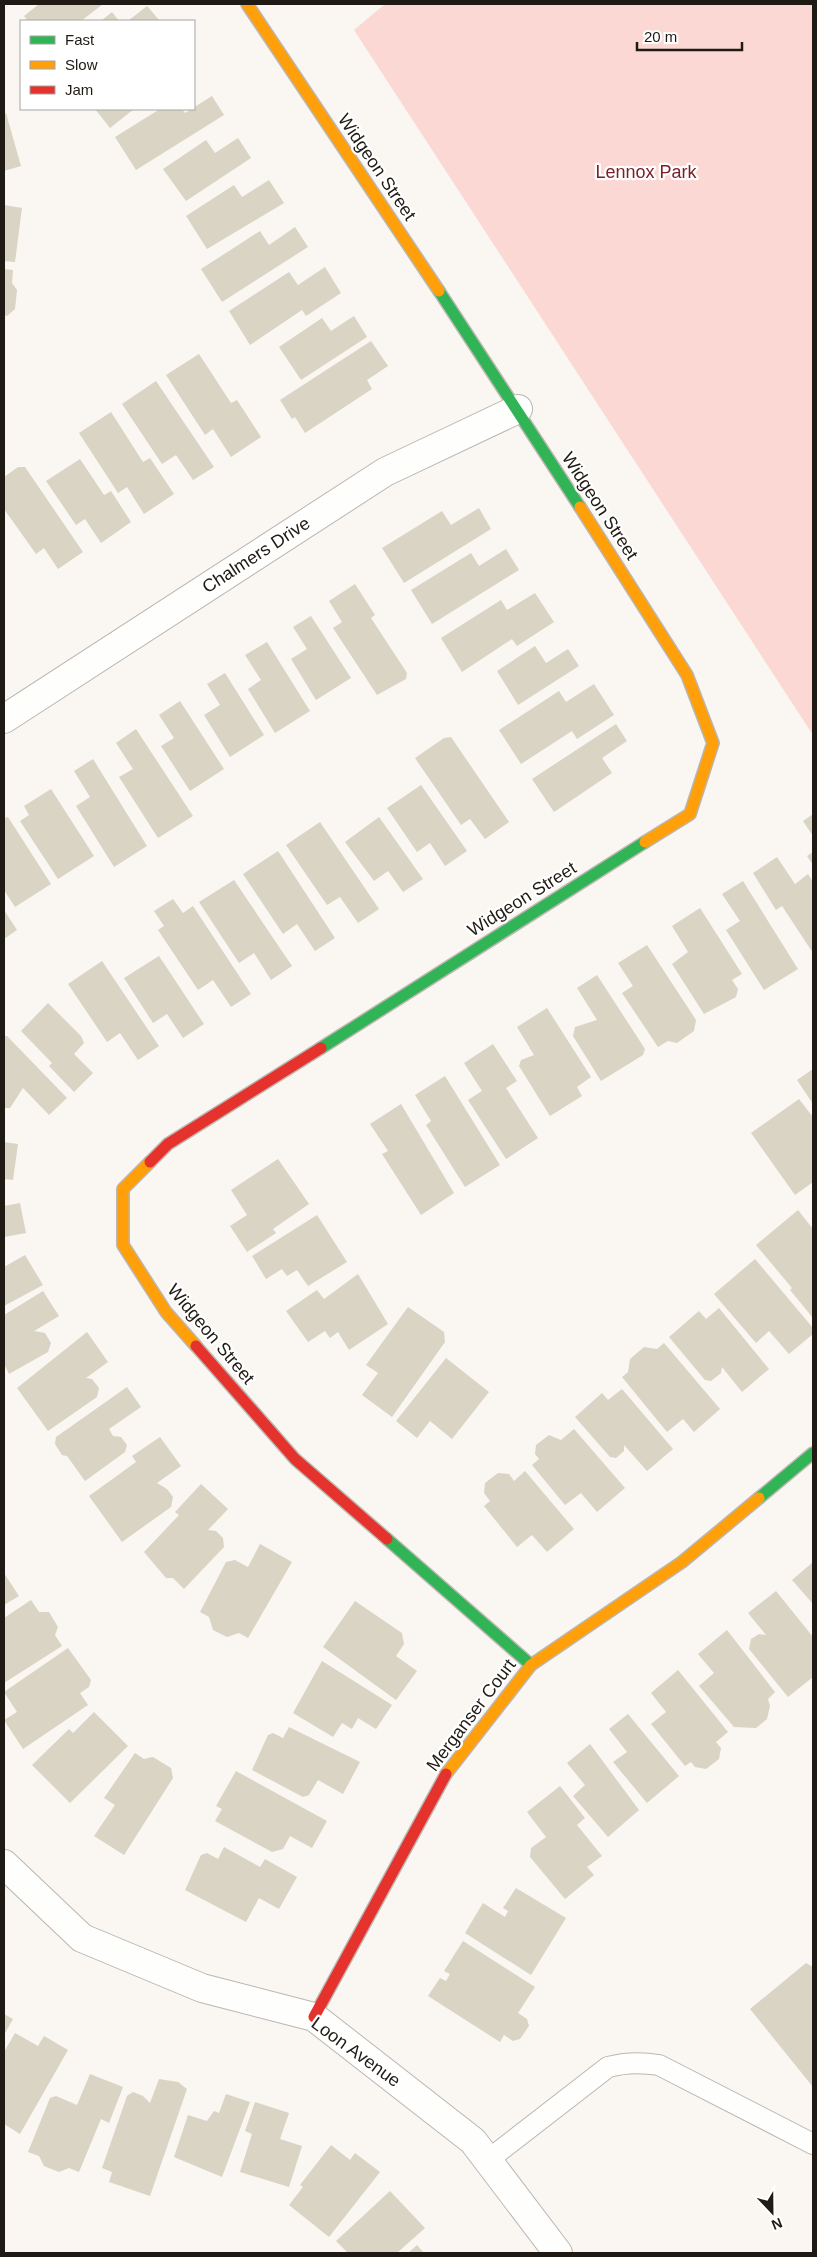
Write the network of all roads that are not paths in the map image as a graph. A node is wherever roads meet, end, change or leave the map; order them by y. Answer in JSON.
{"nodes":[{"id":1,"x":247,"y":4,"type":"edge"},
{"id":2,"x":518,"y":409,"type":"junction"},
{"id":3,"x":4,"y":719,"type":"edge"},
{"id":4,"x":813,"y":1453,"type":"edge"},
{"id":5,"x":531,"y":1665,"type":"junction"},
{"id":6,"x":4,"y":1864,"type":"edge"},
{"id":7,"x":314,"y":2017,"type":"junction"},
{"id":8,"x":813,"y":2144,"type":"edge"},
{"id":9,"x":488,"y":2160,"type":"junction"},
{"id":10,"x":558,"y":2253,"type":"edge"}],
"edges":[{"from":1,"to":2,"type":"street","name":"Widgeon Street"},
{"from":2,"to":3,"type":"street","name":"Chalmers Drive"},
{"from":2,"to":5,"type":"street","name":"Widgeon Street"},
{"from":4,"to":5,"type":"street","name":"Merganser Court"},
{"from":5,"to":7,"type":"street","name":"Merganser Court"},
{"from":6,"to":7,"type":"street","name":"Loon Avenue"},
{"from":7,"to":9,"type":"street","name":"Loon Avenue"},
{"from":8,"to":9,"type":"lane"},
{"from":9,"to":10,"type":"street","name":"Loon Avenue"}]}
